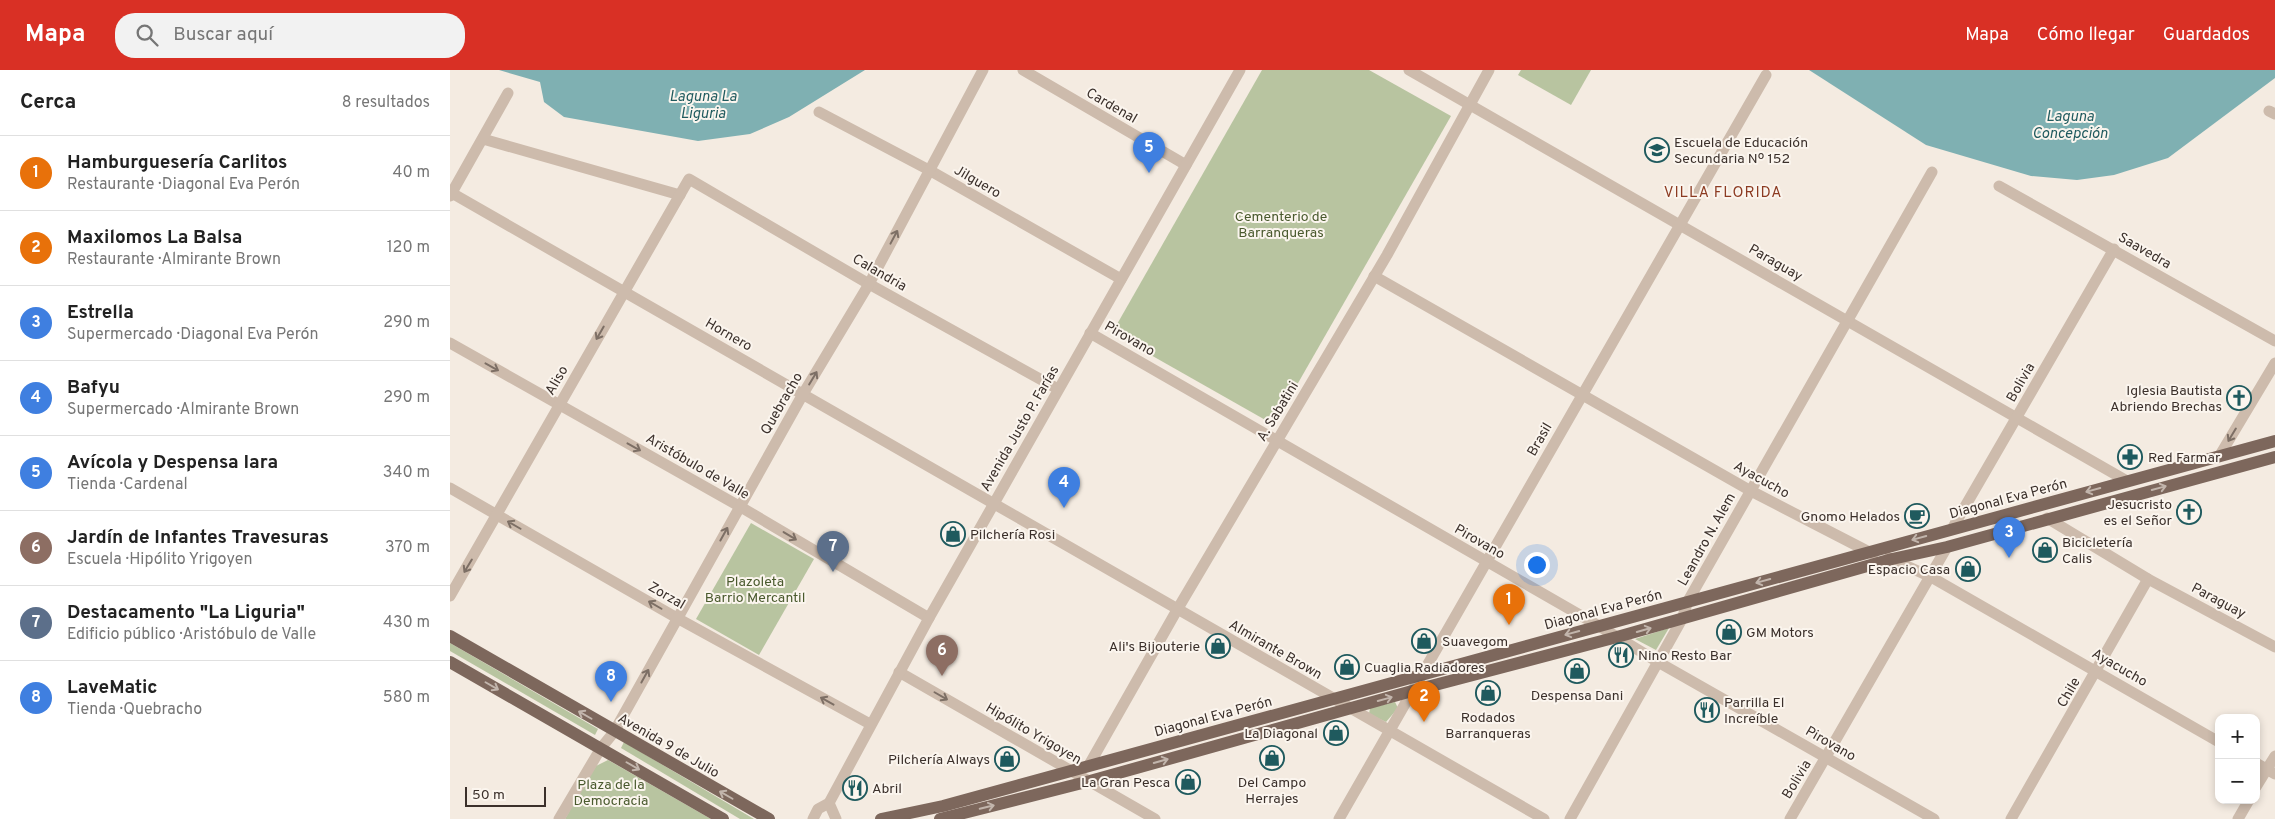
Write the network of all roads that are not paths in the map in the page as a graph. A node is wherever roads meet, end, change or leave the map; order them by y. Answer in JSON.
{"nodes":[{"id":1,"x":983,"y":70,"type":"edge"},
{"id":2,"x":1023,"y":70,"type":"edge"},
{"id":3,"x":1240,"y":70,"type":"edge"},
{"id":4,"x":1410,"y":70,"type":"edge"},
{"id":5,"x":1489,"y":70,"type":"edge"},
{"id":6,"x":1766,"y":75,"type":"dead end"},
{"id":7,"x":508,"y":93,"type":"dead end"},
{"id":8,"x":1470,"y":104,"type":"junction"},
{"id":9,"x":819,"y":112,"type":"dead end"},
{"id":10,"x":483,"y":139,"type":"junction"},
{"id":11,"x":1186,"y":165,"type":"junction"},
{"id":12,"x":929,"y":170,"type":"junction"},
{"id":13,"x":1932,"y":172,"type":"dead end"},
{"id":14,"x":689,"y":179,"type":"joint"},
{"id":15,"x":1999,"y":186,"type":"dead end"},
{"id":16,"x":451,"y":194,"type":"edge"},
{"id":17,"x":680,"y":195,"type":"junction"},
{"id":18,"x":1680,"y":224,"type":"junction"},
{"id":19,"x":2114,"y":249,"type":"junction"},
{"id":20,"x":1374,"y":276,"type":"junction"},
{"id":21,"x":1121,"y":279,"type":"junction"},
{"id":22,"x":869,"y":284,"type":"junction"},
{"id":23,"x":625,"y":291,"type":"junction"},
{"id":24,"x":1847,"y":320,"type":"junction"},
{"id":25,"x":1090,"y":332,"type":"junction"},
{"id":26,"x":2275,"y":341,"type":"edge"},
{"id":27,"x":450,"y":343,"type":"edge"},
{"id":28,"x":2275,"y":363,"type":"edge"},
{"id":29,"x":1058,"y":389,"type":"junction"},
{"id":30,"x":1583,"y":393,"type":"junction"},
{"id":31,"x":803,"y":394,"type":"junction"},
{"id":32,"x":559,"y":405,"type":"junction"},
{"id":33,"x":2017,"y":417,"type":"junction"},
{"id":34,"x":1277,"y":441,"type":"junction"},
{"id":35,"x":2275,"y":441,"type":"edge"},
{"id":36,"x":2220,"y":455,"type":"junction"},
{"id":37,"x":2275,"y":457,"type":"edge"},
{"id":38,"x":2127,"y":481,"type":"junction"},
{"id":39,"x":450,"y":488,"type":"edge"},
{"id":40,"x":1750,"y":490,"type":"junction"},
{"id":41,"x":992,"y":504,"type":"junction"},
{"id":42,"x":739,"y":506,"type":"junction"},
{"id":43,"x":498,"y":515,"type":"junction"},
{"id":44,"x":2048,"y":518,"type":"junction"},
{"id":45,"x":1952,"y":529,"type":"junction"},
{"id":46,"x":1947,"y":547,"type":"junction"},
{"id":47,"x":1867,"y":552,"type":"junction"},
{"id":48,"x":1892,"y":558,"type":"junction"},
{"id":49,"x":1486,"y":562,"type":"junction"},
{"id":50,"x":1931,"y":576,"type":"junction"},
{"id":51,"x":2148,"y":579,"type":"junction"},
{"id":52,"x":450,"y":596,"type":"edge"},
{"id":53,"x":1688,"y":602,"type":"junction"},
{"id":54,"x":1177,"y":610,"type":"junction"},
{"id":55,"x":677,"y":618,"type":"junction"},
{"id":56,"x":929,"y":618,"type":"junction"},
{"id":57,"x":1682,"y":619,"type":"junction"},
{"id":58,"x":1599,"y":626,"type":"junction"},
{"id":59,"x":450,"y":636,"type":"edge"},
{"id":60,"x":1617,"y":637,"type":"junction"},
{"id":61,"x":2275,"y":647,"type":"edge"},
{"id":62,"x":450,"y":662,"type":"edge"},
{"id":63,"x":1658,"y":662,"type":"junction"},
{"id":64,"x":2097,"y":671,"type":"junction"},
{"id":65,"x":899,"y":672,"type":"junction"},
{"id":66,"x":1421,"y":675,"type":"junction"},
{"id":67,"x":1412,"y":691,"type":"junction"},
{"id":68,"x":1334,"y":699,"type":"junction"},
{"id":69,"x":1350,"y":708,"type":"junction"},
{"id":70,"x":870,"y":724,"type":"junction"},
{"id":71,"x":1390,"y":731,"type":"junction"},
{"id":72,"x":614,"y":732,"type":"junction"},
{"id":73,"x":2215,"y":740,"type":"edge"},
{"id":74,"x":601,"y":748,"type":"junction"},
{"id":75,"x":2275,"y":756,"type":"edge"},
{"id":76,"x":1826,"y":757,"type":"junction"},
{"id":77,"x":1089,"y":765,"type":"junction"},
{"id":78,"x":2260,"y":765,"type":"edge"},
{"id":79,"x":1069,"y":771,"type":"junction"},
{"id":80,"x":2271,"y":772,"type":"edge"},
{"id":81,"x":1090,"y":781,"type":"junction"},
{"id":82,"x":2260,"y":783,"type":"edge"},
{"id":83,"x":829,"y":803,"type":"junction"},
{"id":84,"x":2247,"y":804,"type":"edge"},
{"id":85,"x":559,"y":819,"type":"edge"},
{"id":86,"x":724,"y":819,"type":"edge"},
{"id":87,"x":769,"y":819,"type":"edge"},
{"id":88,"x":813,"y":819,"type":"edge"},
{"id":89,"x":836,"y":819,"type":"edge"},
{"id":90,"x":881,"y":819,"type":"edge"},
{"id":91,"x":940,"y":819,"type":"edge"},
{"id":92,"x":1155,"y":819,"type":"edge"},
{"id":93,"x":1339,"y":819,"type":"edge"},
{"id":94,"x":1544,"y":819,"type":"edge"},
{"id":95,"x":1570,"y":819,"type":"edge"},
{"id":96,"x":1790,"y":819,"type":"edge"},
{"id":97,"x":1934,"y":819,"type":"edge"},
{"id":98,"x":2012,"y":819,"type":"edge"},
{"id":99,"x":2238,"y":819,"type":"edge"}],
"edges":[{"from":1,"to":12,"type":"street","name":"Quebracho"},
{"from":2,"to":11,"type":"street","name":"Cardenal"},
{"from":3,"to":11,"type":"street","name":"Avenida Justo P. Farías"},
{"from":4,"to":8,"type":"street","name":"Paraguay"},
{"from":5,"to":8,"type":"street","name":"A. Sabatini"},
{"from":6,"to":18,"type":"street","name":"Brasil"},
{"from":7,"to":10,"type":"street"},
{"from":8,"to":18,"type":"street","name":"Paraguay"},
{"from":8,"to":20,"type":"street","name":"A. Sabatini"},
{"from":9,"to":12,"type":"street","name":"Jilguero"},
{"from":10,"to":16,"type":"street"},
{"from":10,"to":17,"type":"street"},
{"from":11,"to":21,"type":"street","name":"Avenida Justo P. Farías"},
{"from":12,"to":21,"type":"street","name":"Jilguero"},
{"from":22,"to":12,"type":"street","name":"Quebracho","one_way":true},
{"from":13,"to":24,"type":"street","name":"Leandro N. Alem"},
{"from":14,"to":17,"type":"street","name":"Aliso"},
{"from":14,"to":22,"type":"street","name":"Calandria"},
{"from":15,"to":19,"type":"street","name":"Saavedra"},
{"from":16,"to":23,"type":"street","name":"Hornero"},
{"from":17,"to":23,"type":"street","name":"Aliso"},
{"from":18,"to":24,"type":"street","name":"Paraguay"},
{"from":18,"to":30,"type":"street","name":"Brasil"},
{"from":19,"to":26,"type":"street","name":"Saavedra"},
{"from":19,"to":33,"type":"street","name":"Bolivia"},
{"from":20,"to":30,"type":"street","name":"Ayacucho"},
{"from":20,"to":34,"type":"street","name":"A. Sabatini"},
{"from":21,"to":25,"type":"street","name":"Avenida Justo P. Farías"},
{"from":22,"to":29,"type":"street","name":"Calandria"},
{"from":31,"to":22,"type":"street","name":"Quebracho","one_way":true},
{"from":23,"to":31,"type":"street","name":"Hornero"},
{"from":23,"to":32,"type":"street","name":"Aliso","one_way":true},
{"from":24,"to":33,"type":"street","name":"Paraguay"},
{"from":24,"to":40,"type":"street","name":"Leandro N. Alem"},
{"from":25,"to":29,"type":"street","name":"Avenida Justo P. Farías"},
{"from":25,"to":34,"type":"street","name":"Pirovano"},
{"from":27,"to":32,"type":"street","name":"Aristóbulo de Valle","one_way":true},
{"from":28,"to":36,"type":"street","one_way":true},
{"from":29,"to":41,"type":"street","name":"Avenida Justo P. Farías"},
{"from":30,"to":40,"type":"street","name":"Ayacucho"},
{"from":30,"to":49,"type":"street","name":"Brasil"},
{"from":31,"to":41,"type":"street","name":"Hornero"},
{"from":31,"to":42,"type":"street","name":"Quebracho"},
{"from":32,"to":42,"type":"street","name":"Aristóbulo de Valle","one_way":true},
{"from":32,"to":43,"type":"street","name":"Aliso"},
{"from":33,"to":38,"type":"street","name":"Paraguay"},
{"from":33,"to":45,"type":"street","name":"Bolivia"},
{"from":34,"to":49,"type":"street","name":"Pirovano"},
{"from":34,"to":54,"type":"street","name":"A. Sabatini"},
{"from":35,"to":36,"type":"main road","name":"Diagonal Eva Perón"},
{"from":36,"to":38,"type":"main road","name":"Diagonal Eva Perón"},
{"from":44,"to":37,"type":"main road","one_way":true},
{"from":38,"to":45,"type":"main road","name":"Diagonal Eva Perón","one_way":true},
{"from":39,"to":43,"type":"street","name":"Zorzal"},
{"from":40,"to":47,"type":"street","name":"Ayacucho"},
{"from":40,"to":53,"type":"street","name":"Leandro N. Alem"},
{"from":41,"to":54,"type":"street","name":"Almirante Brown"},
{"from":41,"to":56,"type":"street","name":"Avenida Justo P. Farías"},
{"from":55,"to":42,"type":"street","name":"Quebracho","one_way":true},
{"from":42,"to":56,"type":"street","name":"Aristóbulo de Valle","one_way":true},
{"from":43,"to":52,"type":"street","name":"Aliso","one_way":true},
{"from":55,"to":43,"type":"street","name":"Zorzal","one_way":true},
{"from":44,"to":46,"type":"main road"},
{"from":44,"to":51,"type":"street","name":"Paraguay"},
{"from":45,"to":47,"type":"main road","name":"Diagonal Eva Perón","one_way":true},
{"from":46,"to":48,"type":"main road"},
{"from":46,"to":50,"type":"street","name":"Bolivia"},
{"from":47,"to":48,"type":"street","name":"Ayacucho"},
{"from":47,"to":53,"type":"main road","name":"Diagonal Eva Perón","one_way":true},
{"from":48,"to":50,"type":"street","name":"Ayacucho"},
{"from":48,"to":57,"type":"main road"},
{"from":49,"to":58,"type":"street","name":"Pirovano"},
{"from":49,"to":66,"type":"street","name":"Brasil"},
{"from":50,"to":64,"type":"street","name":"Ayacucho"},
{"from":50,"to":76,"type":"street","name":"Bolivia"},
{"from":51,"to":61,"type":"street","name":"Paraguay"},
{"from":51,"to":64,"type":"street","name":"Chile"},
{"from":53,"to":57,"type":"street","name":"Leandro N. Alem"},
{"from":53,"to":58,"type":"main road","name":"Diagonal Eva Perón"},
{"from":54,"to":68,"type":"street","name":"Almirante Brown"},
{"from":54,"to":77,"type":"street","name":"A. Sabatini"},
{"from":70,"to":55,"type":"street","name":"Zorzal","one_way":true},
{"from":72,"to":55,"type":"street","name":"Quebracho","one_way":true},
{"from":56,"to":65,"type":"street","name":"Avenida Justo P. Farías"},
{"from":60,"to":57,"type":"main road","one_way":true},
{"from":57,"to":63,"type":"street","name":"Leandro N. Alem"},
{"from":58,"to":60,"type":"street","name":"Pirovano"},
{"from":58,"to":66,"type":"main road","name":"Diagonal Eva Perón","one_way":true},
{"from":72,"to":59,"type":"main road","name":"Avenida 9 de Julio","one_way":true},
{"from":60,"to":63,"type":"street","name":"Pirovano"},
{"from":60,"to":67,"type":"main road"},
{"from":62,"to":74,"type":"main road","one_way":true},
{"from":63,"to":76,"type":"street","name":"Pirovano"},
{"from":63,"to":95,"type":"street","name":"Leandro N. Alem"},
{"from":64,"to":73,"type":"street","name":"Ayacucho"},
{"from":64,"to":98,"type":"street","name":"Chile"},
{"from":65,"to":70,"type":"street","name":"Avenida Justo P. Farías"},
{"from":65,"to":79,"type":"street","name":"Hipólito Yrigoyen","one_way":true},
{"from":66,"to":67,"type":"street","name":"Brasil"},
{"from":66,"to":68,"type":"main road","name":"Diagonal Eva Perón"},
{"from":69,"to":67,"type":"main road","one_way":true},
{"from":67,"to":71,"type":"street","name":"Brasil"},
{"from":68,"to":69,"type":"street","name":"Almirante Brown"},
{"from":68,"to":77,"type":"main road","name":"Diagonal Eva Perón"},
{"from":69,"to":71,"type":"street","name":"Almirante Brown"},
{"from":81,"to":69,"type":"main road","one_way":true},
{"from":70,"to":83,"type":"street","name":"Avenida Justo P. Farías"},
{"from":71,"to":93,"type":"street","name":"Brasil"},
{"from":71,"to":94,"type":"street","name":"Almirante Brown"},
{"from":72,"to":74,"type":"street","name":"Quebracho"},
{"from":87,"to":72,"type":"main road","name":"Avenida 9 de Julio","one_way":true},
{"from":74,"to":85,"type":"street","name":"Quebracho"},
{"from":74,"to":86,"type":"main road","one_way":true},
{"from":75,"to":80,"type":"street"},
{"from":76,"to":96,"type":"street","name":"Bolivia"},
{"from":76,"to":97,"type":"street","name":"Pirovano"},
{"from":77,"to":79,"type":"main road","name":"Diagonal Eva Perón"},
{"from":78,"to":80,"type":"street"},
{"from":79,"to":81,"type":"street","name":"Hipólito Yrigoyen"},
{"from":79,"to":90,"type":"main road","name":"Diagonal Eva Perón"},
{"from":80,"to":82,"type":"street"},
{"from":91,"to":81,"type":"main road","one_way":true},
{"from":81,"to":92,"type":"street","name":"Hipólito Yrigoyen"},
{"from":83,"to":88,"type":"street","name":"Avenida Justo P. Farías"},
{"from":83,"to":89,"type":"street"},
{"from":84,"to":99,"type":"street"}]}
